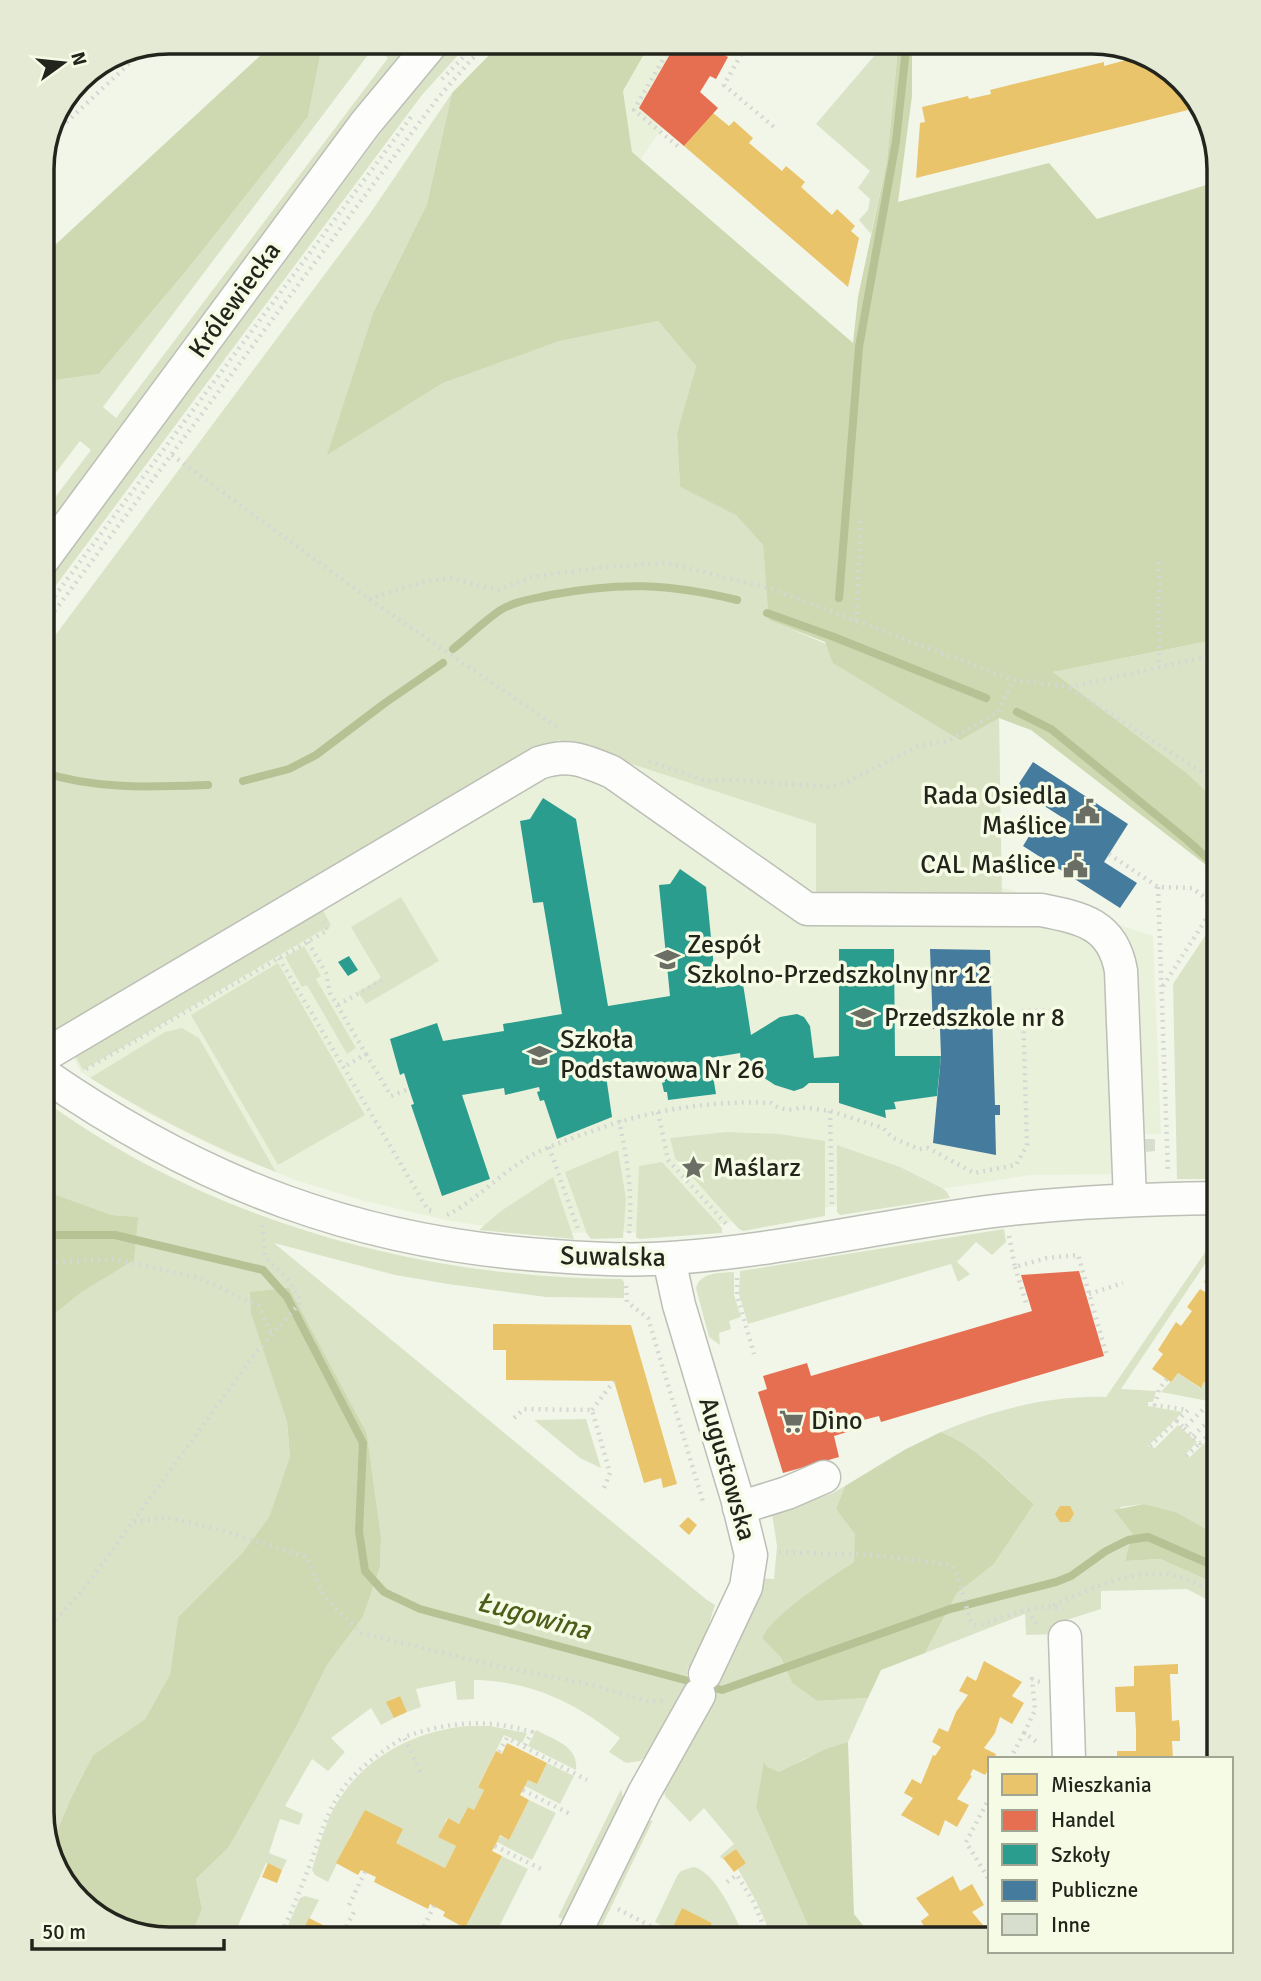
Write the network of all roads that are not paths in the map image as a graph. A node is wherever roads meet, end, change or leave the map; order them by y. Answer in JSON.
{"nodes":[{"id":1,"x":423,"y":54,"type":"edge"},
{"id":2,"x":54,"y":545,"type":"edge"},
{"id":3,"x":54,"y":1050,"type":"edge"},
{"id":4,"x":54,"y":1081,"type":"edge"},
{"id":5,"x":1207,"y":1199,"type":"edge"},
{"id":6,"x":1130,"y":1200,"type":"junction"},
{"id":7,"x":669,"y":1259,"type":"junction"},
{"id":8,"x":824,"y":1477,"type":"dead end"},
{"id":9,"x":739,"y":1508,"type":"junction"},
{"id":10,"x":1065,"y":1637,"type":"dead end"},
{"id":11,"x":1056,"y":1752,"type":"edge"},
{"id":12,"x":578,"y":1927,"type":"edge"}],
"edges":[{"from":1,"to":2,"type":"street","name":"Królewiecka"},
{"from":3,"to":6,"type":"street"},
{"from":4,"to":7,"type":"street","name":"Suwalska"},
{"from":5,"to":6,"type":"street","name":"Suwalska"},
{"from":6,"to":7,"type":"street","name":"Suwalska"},
{"from":7,"to":9,"type":"street","name":"Augustowska"},
{"from":8,"to":9,"type":"street"},
{"from":9,"to":12,"type":"street","name":"Augustowska"},
{"from":10,"to":11,"type":"street"}]}
